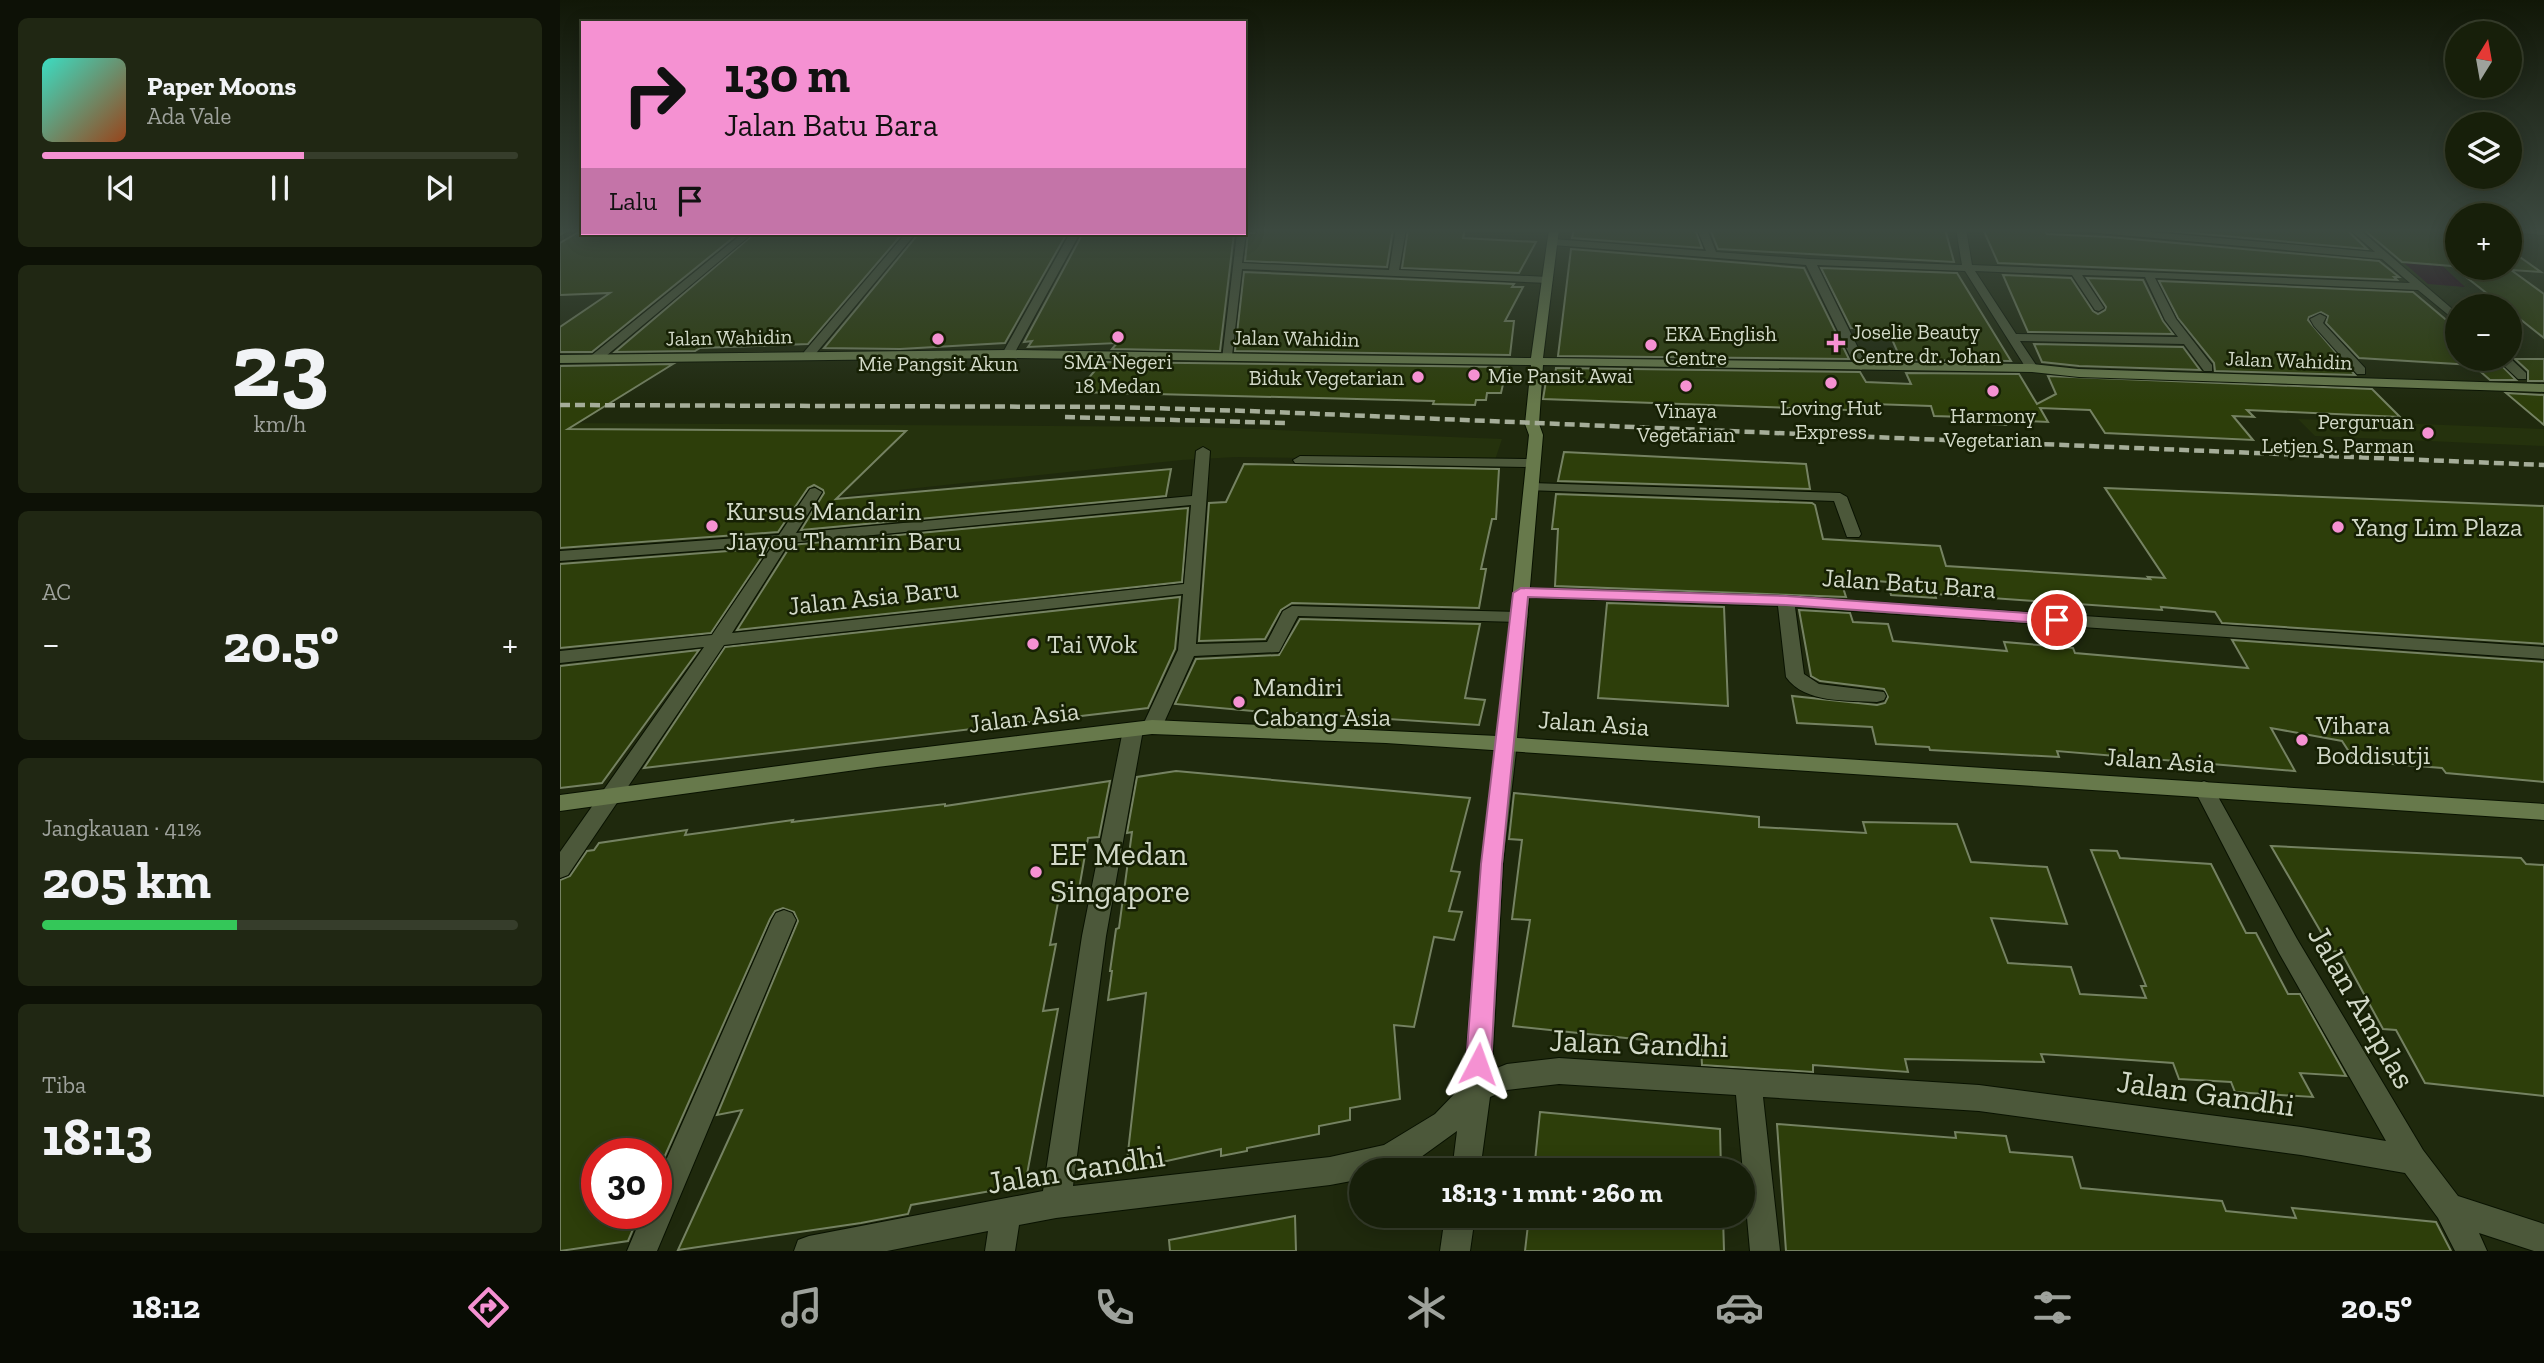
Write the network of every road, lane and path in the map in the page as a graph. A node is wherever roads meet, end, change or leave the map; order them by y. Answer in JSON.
{"nodes":[{"id":1,"x":682,"y":287,"type":"edge"},
{"id":2,"x":865,"y":287,"type":"edge"},
{"id":3,"x":1045,"y":287,"type":"edge"},
{"id":4,"x":1234,"y":287,"type":"edge"},
{"id":5,"x":1547,"y":287,"type":"edge"},
{"id":6,"x":1823,"y":287,"type":"edge"},
{"id":7,"x":1981,"y":287,"type":"edge"},
{"id":8,"x":2085,"y":287,"type":"edge"},
{"id":9,"x":2155,"y":287,"type":"edge"},
{"id":10,"x":2411,"y":287,"type":"edge"},
{"id":11,"x":2421,"y":288,"type":"joint"},
{"id":12,"x":2099,"y":308,"type":"dead end"},
{"id":13,"x":2445,"y":309,"type":"edge"},
{"id":14,"x":2320,"y":317,"type":"dead end"},
{"id":15,"x":2012,"y":337,"type":"junction"},
{"id":16,"x":2185,"y":341,"type":"junction"},
{"id":17,"x":1009,"y":354,"type":"junction"},
{"id":18,"x":808,"y":355,"type":"junction"},
{"id":19,"x":1226,"y":356,"type":"junction"},
{"id":20,"x":596,"y":358,"type":"junction"},
{"id":21,"x":560,"y":359,"type":"edge"},
{"id":22,"x":1537,"y":361,"type":"junction"},
{"id":23,"x":1861,"y":366,"type":"junction"},
{"id":24,"x":2032,"y":368,"type":"junction"},
{"id":25,"x":2208,"y":368,"type":"junction"},
{"id":26,"x":2361,"y":371,"type":"junction"},
{"id":27,"x":2516,"y":371,"type":"edge"},
{"id":28,"x":2522,"y":376,"type":"junction"},
{"id":29,"x":2544,"y":377,"type":"edge"},
{"id":30,"x":2544,"y":388,"type":"edge"},
{"id":31,"x":1203,"y":452,"type":"dead end"},
{"id":32,"x":1300,"y":460,"type":"dead end"},
{"id":33,"x":1533,"y":463,"type":"junction"},
{"id":34,"x":1531,"y":487,"type":"junction"},
{"id":35,"x":815,"y":492,"type":"dead end"},
{"id":36,"x":1199,"y":500,"type":"junction"},
{"id":37,"x":1853,"y":534,"type":"dead end"},
{"id":38,"x":783,"y":539,"type":"junction"},
{"id":39,"x":560,"y":556,"type":"edge"},
{"id":40,"x":1192,"y":589,"type":"junction"},
{"id":41,"x":1521,"y":593,"type":"junction"},
{"id":42,"x":1786,"y":601,"type":"junction"},
{"id":43,"x":1519,"y":617,"type":"junction"},
{"id":44,"x":719,"y":640,"type":"junction"},
{"id":45,"x":1187,"y":650,"type":"junction"},
{"id":46,"x":2544,"y":653,"type":"edge"},
{"id":47,"x":560,"y":657,"type":"edge"},
{"id":48,"x":1877,"y":696,"type":"dead end"},
{"id":49,"x":1143,"y":729,"type":"junction"},
{"id":50,"x":1507,"y":743,"type":"junction"},
{"id":51,"x":2204,"y":789,"type":"junction"},
{"id":52,"x":612,"y":796,"type":"junction"},
{"id":53,"x":560,"y":803,"type":"edge"},
{"id":54,"x":2544,"y":812,"type":"edge"},
{"id":55,"x":560,"y":869,"type":"edge"},
{"id":56,"x":784,"y":920,"type":"dead end"},
{"id":57,"x":1748,"y":1083,"type":"junction"},
{"id":58,"x":1477,"y":1089,"type":"junction"},
{"id":59,"x":1468,"y":1158,"type":"edge"},
{"id":60,"x":2413,"y":1160,"type":"junction"},
{"id":61,"x":1056,"y":1203,"type":"junction"},
{"id":62,"x":2448,"y":1208,"type":"junction"},
{"id":63,"x":1006,"y":1215,"type":"junction"},
{"id":64,"x":1458,"y":1228,"type":"edge"},
{"id":65,"x":2544,"y":1239,"type":"edge"},
{"id":66,"x":642,"y":1251,"type":"edge"},
{"id":67,"x":809,"y":1251,"type":"edge"},
{"id":68,"x":1000,"y":1251,"type":"edge"},
{"id":69,"x":1455,"y":1251,"type":"edge"},
{"id":70,"x":1765,"y":1251,"type":"edge"},
{"id":71,"x":2473,"y":1251,"type":"edge"}],
"edges":[{"from":1,"to":20,"type":"street"},
{"from":2,"to":18,"type":"street"},
{"from":3,"to":17,"type":"street"},
{"from":4,"to":19,"type":"street"},
{"from":5,"to":22,"type":"street"},
{"from":6,"to":23,"type":"street"},
{"from":7,"to":15,"type":"street"},
{"from":8,"to":12,"type":"street"},
{"from":9,"to":16,"type":"street"},
{"from":10,"to":11,"type":"street"},
{"from":11,"to":13,"type":"street"},
{"from":14,"to":26,"type":"street"},
{"from":15,"to":16,"type":"street"},
{"from":15,"to":24,"type":"street"},
{"from":16,"to":25,"type":"street"},
{"from":17,"to":18,"type":"street","name":"Jalan Wahidin"},
{"from":17,"to":19,"type":"street","name":"Jalan Wahidin"},
{"from":18,"to":20,"type":"street","name":"Jalan Wahidin"},
{"from":19,"to":22,"type":"street","name":"Jalan Wahidin"},
{"from":20,"to":21,"type":"street","name":"Jalan Wahidin"},
{"from":22,"to":23,"type":"street","name":"Jalan Wahidin"},
{"from":22,"to":33,"type":"street"},
{"from":23,"to":24,"type":"street","name":"Jalan Wahidin"},
{"from":24,"to":25,"type":"street","name":"Jalan Wahidin"},
{"from":24,"to":30,"type":"street","name":"Jalan Wahidin"},
{"from":25,"to":26,"type":"street","name":"Jalan Wahidin"},
{"from":26,"to":28,"type":"street","name":"Jalan Wahidin"},
{"from":27,"to":28,"type":"street"},
{"from":28,"to":29,"type":"street","name":"Jalan Wahidin"},
{"from":31,"to":36,"type":"street"},
{"from":32,"to":33,"type":"street"},
{"from":33,"to":34,"type":"street"},
{"from":34,"to":37,"type":"street"},
{"from":34,"to":41,"type":"street"},
{"from":35,"to":38,"type":"street"},
{"from":36,"to":38,"type":"street"},
{"from":36,"to":40,"type":"street"},
{"from":38,"to":39,"type":"street"},
{"from":38,"to":44,"type":"street"},
{"from":40,"to":44,"type":"street","name":"Jalan Asia Baru"},
{"from":40,"to":45,"type":"street"},
{"from":41,"to":42,"type":"street","name":"Jalan Batu Bara"},
{"from":41,"to":43,"type":"street"},
{"from":42,"to":46,"type":"street","name":"Jalan Batu Bara"},
{"from":42,"to":48,"type":"street"},
{"from":43,"to":45,"type":"street"},
{"from":43,"to":50,"type":"street"},
{"from":44,"to":47,"type":"street","name":"Jalan Asia Baru"},
{"from":44,"to":52,"type":"street"},
{"from":45,"to":49,"type":"street"},
{"from":49,"to":50,"type":"street","name":"Jalan Asia"},
{"from":49,"to":52,"type":"street","name":"Jalan Asia"},
{"from":49,"to":61,"type":"street"},
{"from":50,"to":51,"type":"street","name":"Jalan Asia"},
{"from":50,"to":58,"type":"street"},
{"from":51,"to":54,"type":"street","name":"Jalan Asia"},
{"from":51,"to":60,"type":"street","name":"Jalan Amplas"},
{"from":52,"to":53,"type":"street","name":"Jalan Asia"},
{"from":52,"to":55,"type":"street"},
{"from":56,"to":66,"type":"street"},
{"from":57,"to":58,"type":"street","name":"Jalan Gandhi"},
{"from":57,"to":60,"type":"street","name":"Jalan Gandhi"},
{"from":57,"to":70,"type":"street"},
{"from":58,"to":59,"type":"street"},
{"from":58,"to":61,"type":"street","name":"Jalan Gandhi"},
{"from":60,"to":62,"type":"street","name":"Jalan Amplas"},
{"from":61,"to":63,"type":"street","name":"Jalan Gandhi"},
{"from":62,"to":65,"type":"street"},
{"from":62,"to":71,"type":"street","name":"Jalan Amplas"},
{"from":63,"to":67,"type":"street","name":"Jalan Gandhi"},
{"from":63,"to":68,"type":"street"},
{"from":64,"to":69,"type":"street"}]}
